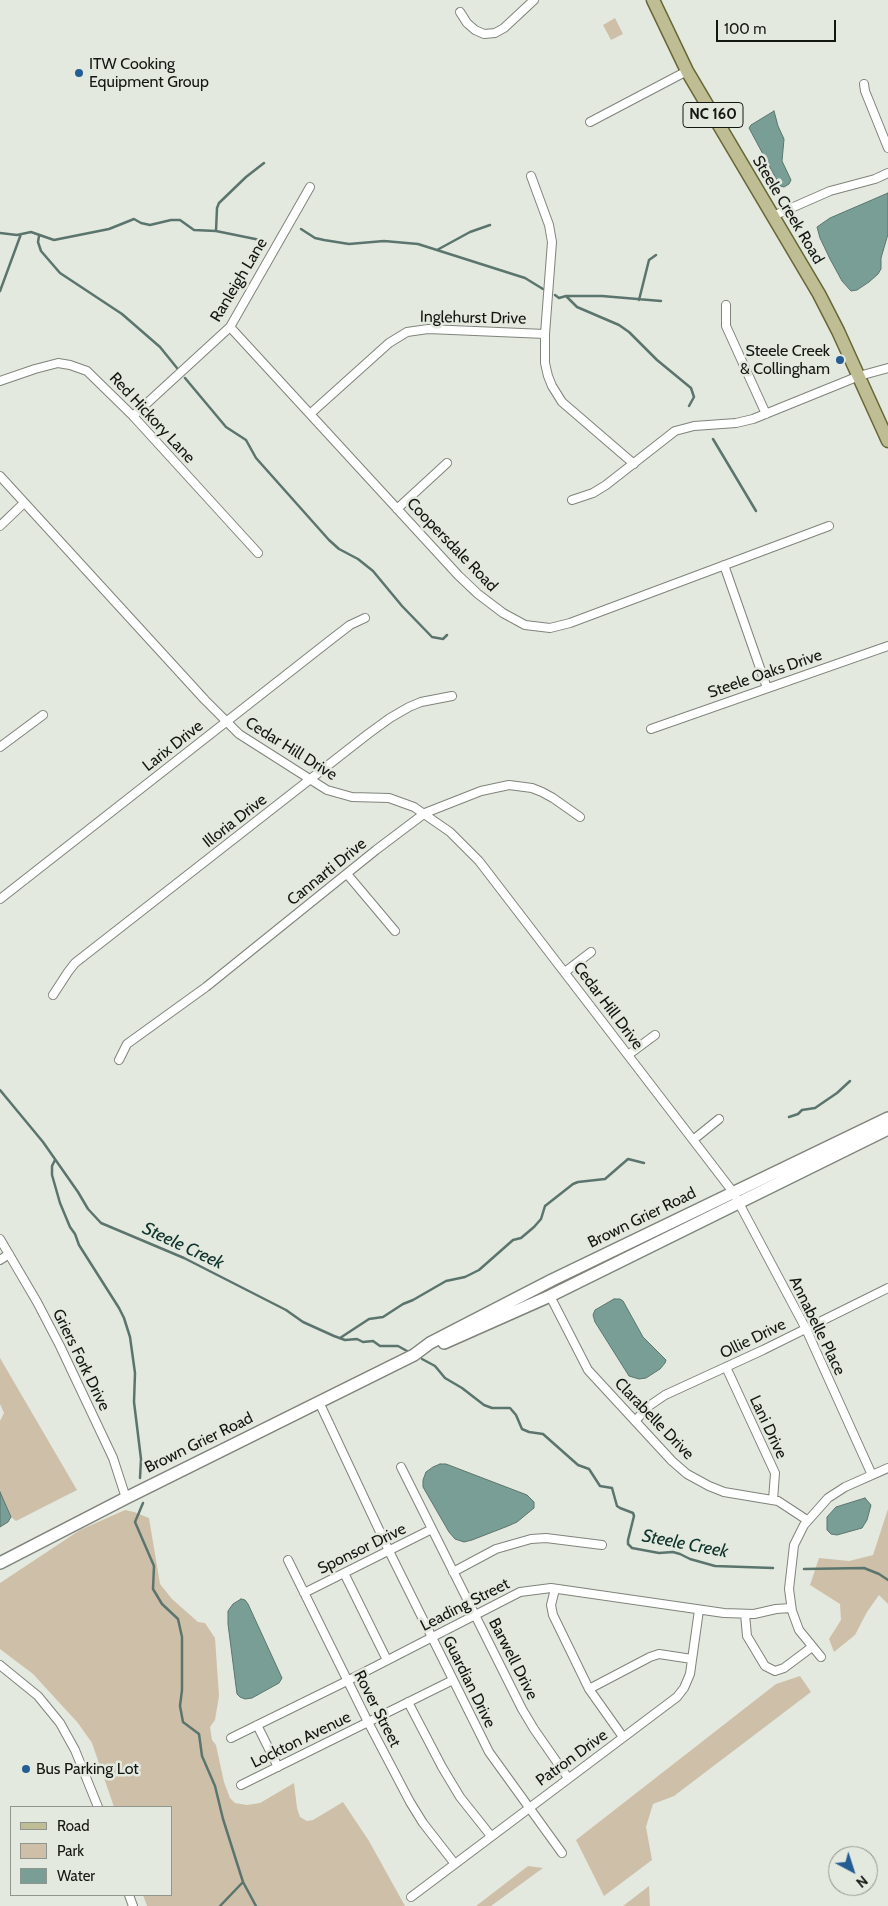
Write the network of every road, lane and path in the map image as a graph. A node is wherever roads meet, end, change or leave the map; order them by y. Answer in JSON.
{"nodes":[{"id":1,"x":534,"y":0,"type":"edge"},
{"id":2,"x":653,"y":0,"type":"edge"},
{"id":3,"x":460,"y":12,"type":"dead end"},
{"id":4,"x":687,"y":71,"type":"junction"},
{"id":5,"x":864,"y":84,"type":"dead end"},
{"id":6,"x":590,"y":122,"type":"dead end"},
{"id":7,"x":888,"y":148,"type":"edge"},
{"id":8,"x":888,"y":173,"type":"edge"},
{"id":9,"x":531,"y":176,"type":"dead end"},
{"id":10,"x":310,"y":187,"type":"dead end"},
{"id":11,"x":773,"y":216,"type":"junction"},
{"id":12,"x":726,"y":305,"type":"dead end"},
{"id":13,"x":230,"y":327,"type":"junction"},
{"id":14,"x":545,"y":334,"type":"junction"},
{"id":15,"x":888,"y":368,"type":"edge"},
{"id":16,"x":859,"y":376,"type":"junction"},
{"id":17,"x":0,"y":381,"type":"edge"},
{"id":18,"x":310,"y":414,"type":"junction"},
{"id":19,"x":766,"y":414,"type":"junction"},
{"id":20,"x":133,"y":416,"type":"junction"},
{"id":21,"x":888,"y":441,"type":"edge"},
{"id":22,"x":447,"y":464,"type":"dead end"},
{"id":23,"x":634,"y":464,"type":"junction"},
{"id":24,"x":0,"y":476,"type":"edge"},
{"id":25,"x":572,"y":500,"type":"dead end"},
{"id":26,"x":24,"y":503,"type":"junction"},
{"id":27,"x":397,"y":508,"type":"junction"},
{"id":28,"x":0,"y":526,"type":"edge"},
{"id":29,"x":829,"y":526,"type":"dead end"},
{"id":30,"x":258,"y":554,"type":"dead end"},
{"id":31,"x":724,"y":566,"type":"junction"},
{"id":32,"x":365,"y":618,"type":"dead end"},
{"id":33,"x":888,"y":646,"type":"edge"},
{"id":34,"x":767,"y":688,"type":"junction"},
{"id":35,"x":452,"y":696,"type":"dead end"},
{"id":36,"x":43,"y":715,"type":"dead end"},
{"id":37,"x":226,"y":722,"type":"junction"},
{"id":38,"x":651,"y":729,"type":"dead end"},
{"id":39,"x":0,"y":747,"type":"edge"},
{"id":40,"x":310,"y":779,"type":"junction"},
{"id":41,"x":425,"y":813,"type":"junction"},
{"id":42,"x":580,"y":817,"type":"dead end"},
{"id":43,"x":347,"y":874,"type":"junction"},
{"id":44,"x":0,"y":899,"type":"edge"},
{"id":45,"x":395,"y":931,"type":"dead end"},
{"id":46,"x":591,"y":952,"type":"dead end"},
{"id":47,"x":565,"y":972,"type":"junction"},
{"id":48,"x":53,"y":995,"type":"dead end"},
{"id":49,"x":655,"y":1035,"type":"dead end"},
{"id":50,"x":628,"y":1055,"type":"junction"},
{"id":51,"x":120,"y":1060,"type":"dead end"},
{"id":52,"x":888,"y":1118,"type":"edge"},
{"id":53,"x":719,"y":1119,"type":"dead end"},
{"id":54,"x":888,"y":1129,"type":"edge"},
{"id":55,"x":692,"y":1140,"type":"junction"},
{"id":56,"x":733,"y":1192,"type":"junction"},
{"id":57,"x":738,"y":1204,"type":"junction"},
{"id":58,"x":646,"y":1234,"type":"junction"},
{"id":59,"x":0,"y":1239,"type":"edge"},
{"id":60,"x":9,"y":1254,"type":"junction"},
{"id":61,"x":0,"y":1260,"type":"edge"},
{"id":62,"x":888,"y":1288,"type":"edge"},
{"id":63,"x":550,"y":1296,"type":"junction"},
{"id":64,"x":806,"y":1329,"type":"junction"},
{"id":65,"x":414,"y":1355,"type":"junction"},
{"id":66,"x":726,"y":1367,"type":"junction"},
{"id":67,"x":320,"y":1402,"type":"junction"},
{"id":68,"x":635,"y":1421,"type":"junction"},
{"id":69,"x":402,"y":1467,"type":"dead end"},
{"id":70,"x":888,"y":1468,"type":"edge"},
{"id":71,"x":872,"y":1475,"type":"junction"},
{"id":72,"x":126,"y":1498,"type":"junction"},
{"id":73,"x":773,"y":1500,"type":"junction"},
{"id":74,"x":808,"y":1520,"type":"junction"},
{"id":75,"x":432,"y":1529,"type":"junction"},
{"id":76,"x":602,"y":1545,"type":"dead end"},
{"id":77,"x":389,"y":1551,"type":"junction"},
{"id":78,"x":288,"y":1560,"type":"dead end"},
{"id":79,"x":0,"y":1563,"type":"edge"},
{"id":80,"x":453,"y":1572,"type":"junction"},
{"id":81,"x":344,"y":1573,"type":"junction"},
{"id":82,"x":555,"y":1589,"type":"junction"},
{"id":83,"x":304,"y":1593,"type":"junction"},
{"id":84,"x":791,"y":1608,"type":"junction"},
{"id":85,"x":699,"y":1610,"type":"junction"},
{"id":86,"x":745,"y":1614,"type":"junction"},
{"id":87,"x":475,"y":1615,"type":"junction"},
{"id":88,"x":432,"y":1637,"type":"junction"},
{"id":89,"x":812,"y":1647,"type":"junction"},
{"id":90,"x":821,"y":1657,"type":"dead end"},
{"id":91,"x":692,"y":1659,"type":"junction"},
{"id":92,"x":387,"y":1660,"type":"junction"},
{"id":93,"x":0,"y":1665,"type":"edge"},
{"id":94,"x":453,"y":1680,"type":"junction"},
{"id":95,"x":347,"y":1681,"type":"junction"},
{"id":96,"x":589,"y":1689,"type":"junction"},
{"id":97,"x":408,"y":1702,"type":"junction"},
{"id":98,"x":368,"y":1722,"type":"junction"},
{"id":99,"x":257,"y":1725,"type":"junction"},
{"id":100,"x":623,"y":1737,"type":"junction"},
{"id":101,"x":231,"y":1738,"type":"dead end"},
{"id":102,"x":278,"y":1767,"type":"junction"},
{"id":103,"x":568,"y":1778,"type":"junction"},
{"id":104,"x":241,"y":1785,"type":"dead end"},
{"id":105,"x":98,"y":1806,"type":"edge"},
{"id":106,"x":528,"y":1807,"type":"junction"},
{"id":107,"x":492,"y":1836,"type":"junction"},
{"id":108,"x":562,"y":1853,"type":"dead end"},
{"id":109,"x":455,"y":1864,"type":"junction"},
{"id":110,"x":411,"y":1897,"type":"dead end"}],
"edges":[{"from":1,"to":3,"type":"street"},
{"from":2,"to":4,"type":"main road","name":"Steele Creek Road","number":"NC 160"},
{"from":4,"to":6,"type":"street"},
{"from":4,"to":11,"type":"main road","name":"Steele Creek Road","number":"NC 160"},
{"from":5,"to":7,"type":"street"},
{"from":8,"to":11,"type":"street"},
{"from":9,"to":14,"type":"street"},
{"from":10,"to":13,"type":"street","name":"Ranleigh Lane"},
{"from":11,"to":16,"type":"main road","name":"Steele Creek Road","number":"NC 160"},
{"from":12,"to":19,"type":"street"},
{"from":13,"to":18,"type":"street","name":"Coopersdale Road"},
{"from":13,"to":20,"type":"street","name":"Ranleigh Lane"},
{"from":14,"to":18,"type":"street","name":"Inglehurst Drive"},
{"from":14,"to":23,"type":"street"},
{"from":15,"to":16,"type":"street"},
{"from":16,"to":19,"type":"street"},
{"from":16,"to":21,"type":"main road","name":"Steele Creek Road","number":"NC 160"},
{"from":17,"to":20,"type":"street","name":"Red Hickory Lane"},
{"from":18,"to":27,"type":"street","name":"Coopersdale Road"},
{"from":19,"to":23,"type":"street"},
{"from":20,"to":30,"type":"street","name":"Red Hickory Lane"},
{"from":22,"to":27,"type":"street"},
{"from":23,"to":25,"type":"street"},
{"from":24,"to":26,"type":"street","name":"Cedar Hill Drive"},
{"from":26,"to":28,"type":"street"},
{"from":26,"to":37,"type":"street","name":"Cedar Hill Drive"},
{"from":27,"to":31,"type":"street","name":"Coopersdale Road"},
{"from":29,"to":31,"type":"street","name":"Coopersdale Road"},
{"from":31,"to":34,"type":"street"},
{"from":32,"to":37,"type":"street","name":"Larix Drive"},
{"from":33,"to":34,"type":"street","name":"Steele Oaks Drive"},
{"from":34,"to":38,"type":"street","name":"Steele Oaks Drive"},
{"from":35,"to":40,"type":"street","name":"Illoria Drive"},
{"from":36,"to":39,"type":"street"},
{"from":37,"to":40,"type":"street","name":"Cedar Hill Drive"},
{"from":37,"to":44,"type":"street","name":"Larix Drive"},
{"from":40,"to":41,"type":"street","name":"Cedar Hill Drive"},
{"from":40,"to":48,"type":"street","name":"Illoria Drive"},
{"from":41,"to":42,"type":"street","name":"Cannarti Drive"},
{"from":41,"to":43,"type":"street","name":"Cannarti Drive"},
{"from":41,"to":47,"type":"street","name":"Cedar Hill Drive"},
{"from":43,"to":45,"type":"street"},
{"from":43,"to":51,"type":"street","name":"Cannarti Drive"},
{"from":46,"to":47,"type":"street"},
{"from":47,"to":50,"type":"street","name":"Cedar Hill Drive"},
{"from":49,"to":50,"type":"street"},
{"from":50,"to":55,"type":"street","name":"Cedar Hill Drive"},
{"from":52,"to":56,"type":"main road","name":"Brown Grier Road"},
{"from":53,"to":55,"type":"street"},
{"from":54,"to":57,"type":"main road","name":"Brown Grier Road"},
{"from":55,"to":56,"type":"street","name":"Cedar Hill Drive"},
{"from":56,"to":57,"type":"street","name":"Annabelle Place"},
{"from":56,"to":58,"type":"main road","name":"Brown Grier Road"},
{"from":57,"to":63,"type":"main road","name":"Brown Grier Road"},
{"from":57,"to":64,"type":"street","name":"Annabelle Place"},
{"from":58,"to":63,"type":"main road"},
{"from":58,"to":65,"type":"main road","name":"Brown Grier Road"},
{"from":59,"to":60,"type":"street","name":"Griers Fork Drive"},
{"from":60,"to":61,"type":"street"},
{"from":60,"to":72,"type":"street","name":"Griers Fork Drive"},
{"from":62,"to":64,"type":"street","name":"Ollie Drive"},
{"from":63,"to":65,"type":"main road","name":"Brown Grier Road"},
{"from":63,"to":68,"type":"street","name":"Clarabelle Drive"},
{"from":64,"to":66,"type":"street","name":"Ollie Drive"},
{"from":64,"to":71,"type":"street","name":"Annabelle Place"},
{"from":65,"to":67,"type":"main road","name":"Brown Grier Road"},
{"from":66,"to":68,"type":"street","name":"Ollie Drive"},
{"from":66,"to":73,"type":"street","name":"Lani Drive"},
{"from":67,"to":72,"type":"main road","name":"Brown Grier Road"},
{"from":67,"to":77,"type":"street","name":"Guardian Drive"},
{"from":68,"to":73,"type":"street","name":"Clarabelle Drive"},
{"from":69,"to":75,"type":"street","name":"Barwell Drive"},
{"from":70,"to":71,"type":"street"},
{"from":71,"to":74,"type":"street"},
{"from":72,"to":79,"type":"main road","name":"Brown Grier Road"},
{"from":73,"to":74,"type":"street","name":"Clarabelle Drive"},
{"from":74,"to":84,"type":"street"},
{"from":75,"to":77,"type":"street","name":"Sponsor Drive"},
{"from":75,"to":80,"type":"street","name":"Barwell Drive"},
{"from":76,"to":80,"type":"street"},
{"from":77,"to":81,"type":"street","name":"Sponsor Drive"},
{"from":77,"to":88,"type":"street","name":"Guardian Drive"},
{"from":78,"to":83,"type":"street","name":"Rover Street"},
{"from":80,"to":87,"type":"street","name":"Barwell Drive"},
{"from":81,"to":83,"type":"street","name":"Sponsor Drive"},
{"from":81,"to":92,"type":"street"},
{"from":82,"to":85,"type":"street","name":"Leading Street"},
{"from":82,"to":87,"type":"street","name":"Leading Street"},
{"from":82,"to":96,"type":"street"},
{"from":83,"to":95,"type":"street","name":"Rover Street"},
{"from":84,"to":86,"type":"street","name":"Leading Street"},
{"from":84,"to":89,"type":"street"},
{"from":85,"to":86,"type":"street","name":"Leading Street"},
{"from":85,"to":91,"type":"street","name":"Patron Drive"},
{"from":86,"to":89,"type":"street"},
{"from":87,"to":88,"type":"street","name":"Leading Street"},
{"from":87,"to":103,"type":"street","name":"Barwell Drive"},
{"from":88,"to":92,"type":"street","name":"Leading Street"},
{"from":88,"to":94,"type":"street","name":"Guardian Drive"},
{"from":89,"to":90,"type":"street"},
{"from":91,"to":96,"type":"street"},
{"from":91,"to":100,"type":"street","name":"Patron Drive"},
{"from":92,"to":95,"type":"street","name":"Leading Street"},
{"from":93,"to":105,"type":"street"},
{"from":94,"to":97,"type":"street","name":"Lockton Avenue"},
{"from":94,"to":106,"type":"street","name":"Guardian Drive"},
{"from":95,"to":98,"type":"street","name":"Rover Street"},
{"from":95,"to":99,"type":"street","name":"Leading Street"},
{"from":96,"to":100,"type":"street"},
{"from":97,"to":98,"type":"street","name":"Lockton Avenue"},
{"from":97,"to":107,"type":"street"},
{"from":98,"to":102,"type":"street","name":"Lockton Avenue"},
{"from":98,"to":109,"type":"street","name":"Rover Street"},
{"from":99,"to":101,"type":"street","name":"Leading Street"},
{"from":99,"to":102,"type":"street"},
{"from":100,"to":103,"type":"street","name":"Patron Drive"},
{"from":102,"to":104,"type":"street","name":"Lockton Avenue"},
{"from":103,"to":106,"type":"street","name":"Patron Drive"},
{"from":106,"to":107,"type":"street","name":"Patron Drive"},
{"from":106,"to":108,"type":"street","name":"Guardian Drive"},
{"from":107,"to":109,"type":"street","name":"Patron Drive"},
{"from":109,"to":110,"type":"street","name":"Patron Drive"}]}
